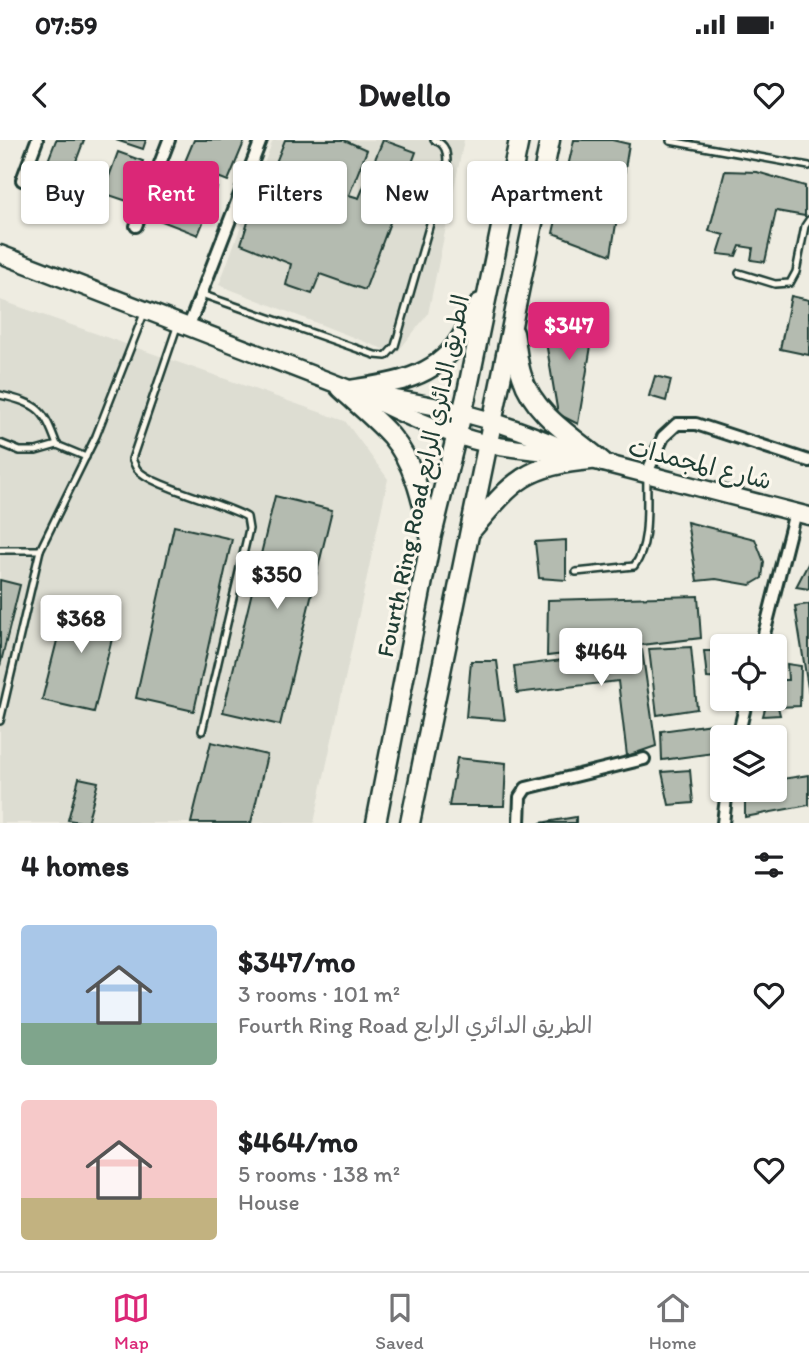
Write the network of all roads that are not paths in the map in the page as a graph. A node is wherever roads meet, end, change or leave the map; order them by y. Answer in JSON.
{"nodes":[{"id":1,"x":37,"y":140,"type":"edge"},
{"id":2,"x":169,"y":140,"type":"edge"},
{"id":3,"x":261,"y":140,"type":"edge"},
{"id":4,"x":434,"y":140,"type":"edge"},
{"id":5,"x":519,"y":140,"type":"edge"},
{"id":6,"x":550,"y":140,"type":"edge"},
{"id":7,"x":670,"y":141,"type":"edge"},
{"id":8,"x":29,"y":161,"type":"edge"},
{"id":9,"x":809,"y":166,"type":"edge"},
{"id":10,"x":809,"y":220,"type":"edge"},
{"id":11,"x":136,"y":226,"type":"dead end"},
{"id":12,"x":802,"y":245,"type":"junction"},
{"id":13,"x":809,"y":246,"type":"edge"},
{"id":14,"x":0,"y":254,"type":"edge"},
{"id":15,"x":739,"y":273,"type":"dead end"},
{"id":16,"x":489,"y":288,"type":"junction"},
{"id":17,"x":201,"y":294,"type":"junction"},
{"id":18,"x":145,"y":311,"type":"junction"},
{"id":19,"x":512,"y":322,"type":"junction"},
{"id":20,"x":183,"y":326,"type":"junction"},
{"id":21,"x":351,"y":391,"type":"junction"},
{"id":22,"x":0,"y":395,"type":"edge"},
{"id":23,"x":461,"y":412,"type":"junction"},
{"id":24,"x":493,"y":420,"type":"junction"},
{"id":25,"x":455,"y":434,"type":"junction"},
{"id":26,"x":0,"y":443,"type":"edge"},
{"id":27,"x":487,"y":444,"type":"junction"},
{"id":28,"x":57,"y":445,"type":"junction"},
{"id":29,"x":86,"y":457,"type":"junction"},
{"id":30,"x":591,"y":459,"type":"junction"},
{"id":31,"x":809,"y":461,"type":"edge"},
{"id":32,"x":647,"y":473,"type":"junction"},
{"id":33,"x":805,"y":515,"type":"edge"},
{"id":34,"x":467,"y":535,"type":"junction"},
{"id":35,"x":431,"y":539,"type":"junction"},
{"id":36,"x":0,"y":550,"type":"edge"},
{"id":37,"x":40,"y":550,"type":"junction"},
{"id":38,"x":576,"y":572,"type":"dead end"},
{"id":39,"x":765,"y":634,"type":"edge"},
{"id":40,"x":0,"y":721,"type":"edge"},
{"id":41,"x":202,"y":731,"type":"dead end"},
{"id":42,"x":644,"y":759,"type":"dead end"},
{"id":43,"x":725,"y":802,"type":"edge"},
{"id":44,"x":376,"y":823,"type":"edge"},
{"id":45,"x":410,"y":823,"type":"edge"},
{"id":46,"x":519,"y":823,"type":"edge"},
{"id":47,"x":723,"y":823,"type":"edge"}],
"edges":[{"from":1,"to":8,"type":"street"},
{"from":2,"to":11,"type":"street"},
{"from":3,"to":17,"type":"street"},
{"from":4,"to":17,"type":"lane"},
{"from":5,"to":16,"type":"main road","name":"Fourth Ring Road الطريق الدائري الرابع"},
{"from":6,"to":19,"type":"main road"},
{"from":7,"to":9,"type":"lane"},
{"from":10,"to":12,"type":"lane"},
{"from":12,"to":13,"type":"lane"},
{"from":12,"to":15,"type":"lane"},
{"from":14,"to":18,"type":"main road"},
{"from":16,"to":21,"type":"main road"},
{"from":16,"to":23,"type":"main road","name":"Fourth Ring Road الطريق الدائري الرابع"},
{"from":17,"to":20,"type":"street"},
{"from":18,"to":20,"type":"main road"},
{"from":18,"to":29,"type":"lane"},
{"from":19,"to":24,"type":"main road"},
{"from":19,"to":30,"type":"main road"},
{"from":20,"to":21,"type":"main road"},
{"from":20,"to":41,"type":"lane"},
{"from":21,"to":23,"type":"main road","name":"شارع المجمدات"},
{"from":21,"to":25,"type":"main road","name":"شارع المجمدات"},
{"from":21,"to":35,"type":"main road"},
{"from":22,"to":28,"type":"lane"},
{"from":23,"to":24,"type":"main road","name":"شارع المجمدات"},
{"from":23,"to":25,"type":"main road","name":"Fourth Ring Road الطريق الدائري الرابع"},
{"from":24,"to":27,"type":"main road"},
{"from":24,"to":30,"type":"main road","name":"شارع المجمدات"},
{"from":25,"to":27,"type":"main road","name":"شارع المجمدات"},
{"from":25,"to":35,"type":"main road","name":"Fourth Ring Road الطريق الدائري الرابع"},
{"from":26,"to":28,"type":"lane"},
{"from":27,"to":30,"type":"main road","name":"شارع المجمدات"},
{"from":27,"to":34,"type":"main road"},
{"from":28,"to":29,"type":"lane"},
{"from":29,"to":37,"type":"lane"},
{"from":30,"to":32,"type":"main road","name":"شارع المجمدات"},
{"from":30,"to":34,"type":"main road"},
{"from":31,"to":32,"type":"street"},
{"from":32,"to":33,"type":"main road","name":"شارع المجمدات"},
{"from":32,"to":38,"type":"lane"},
{"from":33,"to":39,"type":"street"},
{"from":34,"to":45,"type":"main road"},
{"from":35,"to":44,"type":"main road","name":"Fourth Ring Road الطريق الدائري الرابع"},
{"from":36,"to":37,"type":"lane"},
{"from":37,"to":40,"type":"lane"},
{"from":42,"to":46,"type":"street"},
{"from":43,"to":47,"type":"street"}]}
